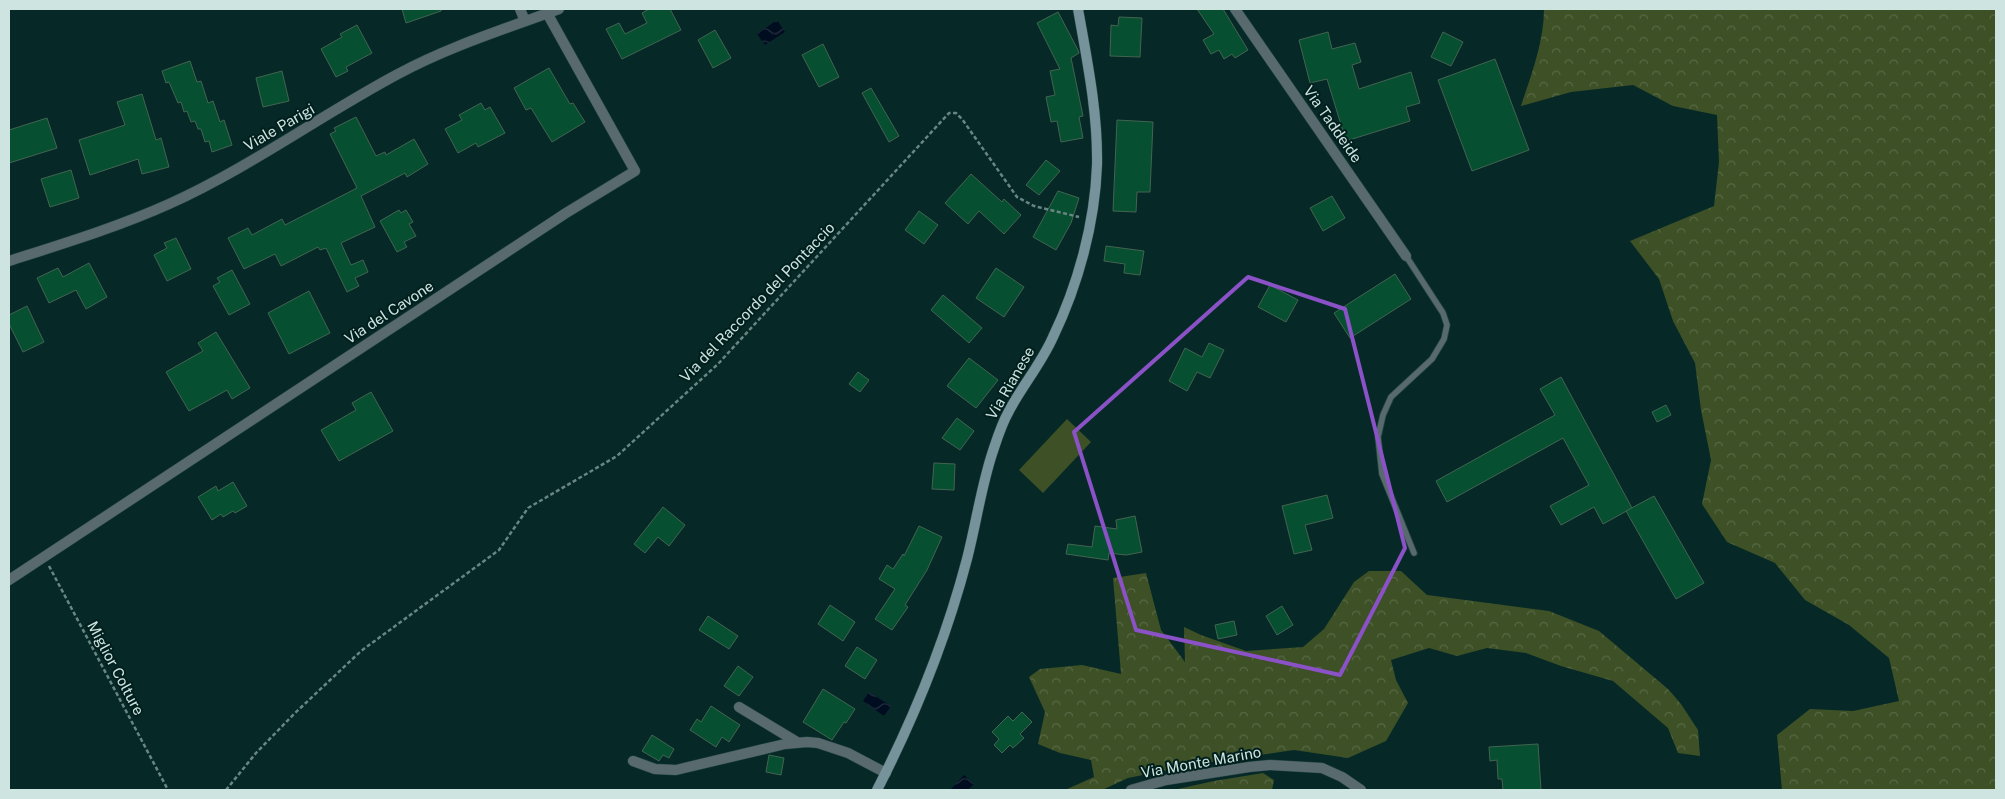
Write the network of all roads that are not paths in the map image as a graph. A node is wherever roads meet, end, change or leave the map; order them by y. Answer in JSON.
{"nodes":[{"id":1,"x":520,"y":9,"type":"edge"},
{"id":2,"x":559,"y":9,"type":"edge"},
{"id":3,"x":1078,"y":9,"type":"edge"},
{"id":4,"x":1235,"y":9,"type":"edge"},
{"id":5,"x":547,"y":13,"type":"junction"},
{"id":6,"x":524,"y":21,"type":"junction"},
{"id":7,"x":1406,"y":256,"type":"joint"},
{"id":8,"x":9,"y":261,"type":"edge"},
{"id":9,"x":1414,"y":553,"type":"dead end"},
{"id":10,"x":9,"y":580,"type":"edge"},
{"id":11,"x":739,"y":707,"type":"dead end"},
{"id":12,"x":797,"y":742,"type":"junction"},
{"id":13,"x":633,"y":760,"type":"dead end"},
{"id":14,"x":886,"y":773,"type":"junction"},
{"id":15,"x":877,"y":790,"type":"edge"},
{"id":16,"x":1132,"y":790,"type":"edge"},
{"id":17,"x":1361,"y":790,"type":"edge"}],
"edges":[{"from":1,"to":6,"type":"street"},
{"from":2,"to":5,"type":"street","name":"Viale Parigi"},
{"from":3,"to":14,"type":"main road","name":"Via Rianese"},
{"from":4,"to":7,"type":"street","name":"Via Taddeide"},
{"from":5,"to":6,"type":"street","name":"Viale Parigi"},
{"from":5,"to":10,"type":"street","name":"Via del Cavone"},
{"from":6,"to":8,"type":"street","name":"Viale Parigi"},
{"from":7,"to":9,"type":"lane"},
{"from":11,"to":12,"type":"street"},
{"from":12,"to":13,"type":"street"},
{"from":12,"to":14,"type":"street"},
{"from":14,"to":15,"type":"main road","name":"Via Rianese"},
{"from":16,"to":17,"type":"street","name":"Via Monte Marino"}]}
